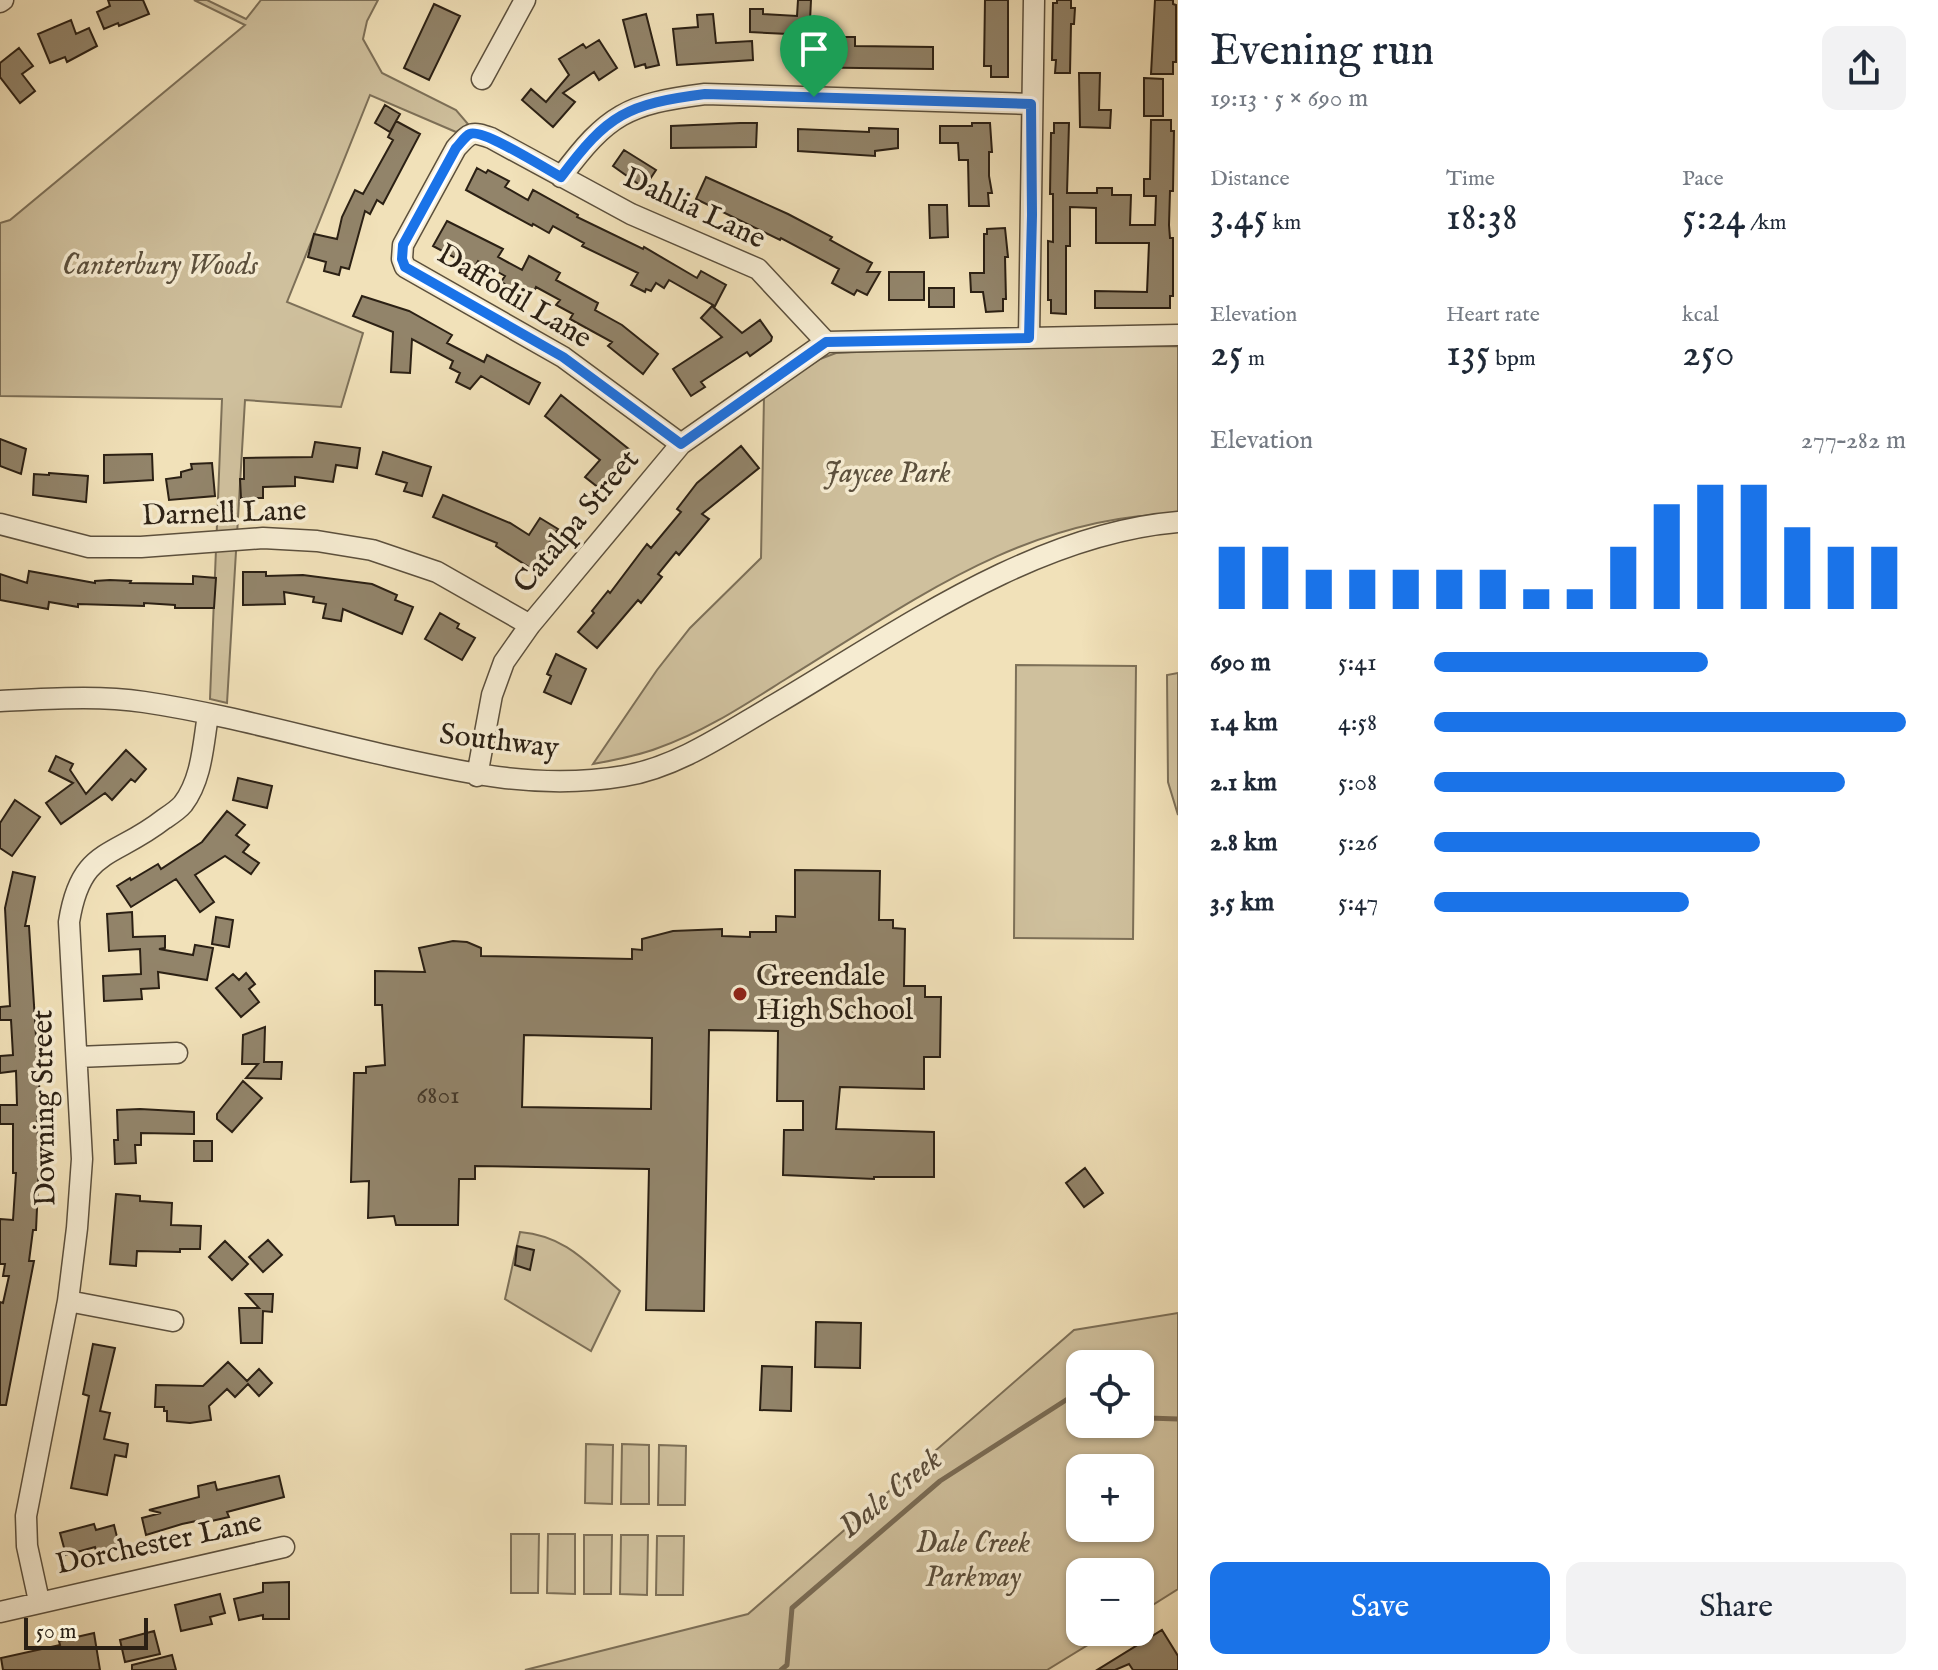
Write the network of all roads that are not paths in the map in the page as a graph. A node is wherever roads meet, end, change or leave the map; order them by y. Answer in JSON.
{"nodes":[{"id":1,"x":525,"y":0,"type":"edge"},
{"id":2,"x":1034,"y":0,"type":"edge"},
{"id":3,"x":482,"y":79,"type":"dead end"},
{"id":4,"x":1031,"y":104,"type":"junction"},
{"id":5,"x":475,"y":133,"type":"joint"},
{"id":6,"x":561,"y":177,"type":"junction"},
{"id":7,"x":1178,"y":335,"type":"edge"},
{"id":8,"x":1029,"y":338,"type":"junction"},
{"id":9,"x":826,"y":342,"type":"junction"},
{"id":10,"x":681,"y":444,"type":"junction"},
{"id":11,"x":1178,"y":522,"type":"edge"},
{"id":12,"x":0,"y":524,"type":"edge"},
{"id":13,"x":1130,"y":528,"type":"junction"},
{"id":14,"x":1178,"y":532,"type":"edge"},
{"id":15,"x":530,"y":625,"type":"junction"},
{"id":16,"x":0,"y":701,"type":"edge"},
{"id":17,"x":208,"y":715,"type":"junction"},
{"id":18,"x":477,"y":776,"type":"junction"},
{"id":19,"x":177,"y":1053,"type":"dead end"},
{"id":20,"x":77,"y":1057,"type":"junction"},
{"id":21,"x":68,"y":1301,"type":"junction"},
{"id":22,"x":173,"y":1321,"type":"dead end"},
{"id":23,"x":284,"y":1547,"type":"dead end"},
{"id":24,"x":39,"y":1601,"type":"junction"},
{"id":25,"x":0,"y":1612,"type":"edge"}],
"edges":[{"from":1,"to":3,"type":"street"},
{"from":2,"to":4,"type":"street"},
{"from":4,"to":6,"type":"street"},
{"from":4,"to":8,"type":"street"},
{"from":5,"to":6,"type":"street","name":"Dahlia Lane"},
{"from":5,"to":10,"type":"street","name":"Daffodil Lane"},
{"from":6,"to":9,"type":"street","name":"Dahlia Lane"},
{"from":7,"to":8,"type":"street"},
{"from":8,"to":9,"type":"street"},
{"from":9,"to":10,"type":"street","name":"Catalpa Street"},
{"from":10,"to":15,"type":"street","name":"Catalpa Street"},
{"from":11,"to":13,"type":"street","name":"Southway"},
{"from":12,"to":15,"type":"street","name":"Darnell Lane"},
{"from":13,"to":14,"type":"street","name":"Southway"},
{"from":13,"to":18,"type":"street","name":"Southway"},
{"from":15,"to":18,"type":"street","name":"Catalpa Street"},
{"from":16,"to":17,"type":"street","name":"Southway"},
{"from":17,"to":18,"type":"street","name":"Southway"},
{"from":17,"to":20,"type":"street","name":"Downing Street"},
{"from":19,"to":20,"type":"street"},
{"from":20,"to":21,"type":"street","name":"Downing Street"},
{"from":21,"to":22,"type":"street"},
{"from":21,"to":24,"type":"street","name":"Downing Street"},
{"from":23,"to":24,"type":"street","name":"Dorchester Lane"},
{"from":24,"to":25,"type":"street","name":"Dorchester Lane"}]}
